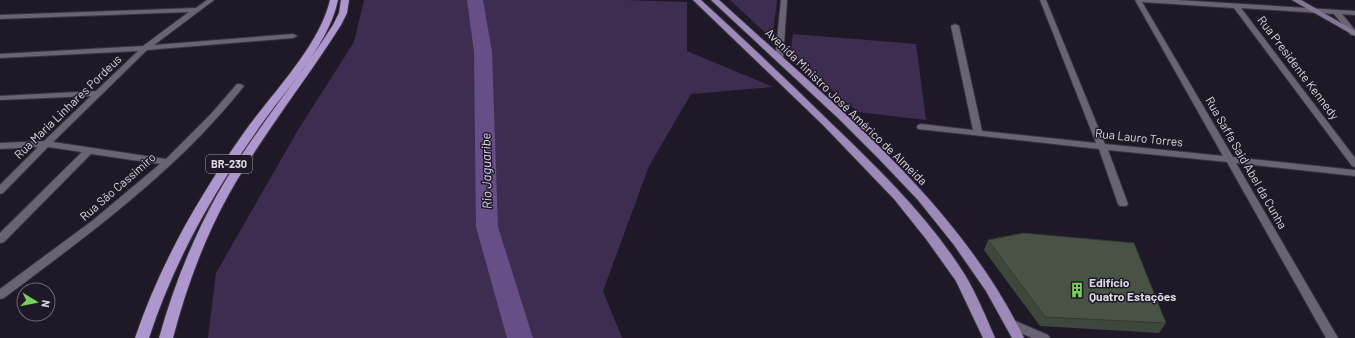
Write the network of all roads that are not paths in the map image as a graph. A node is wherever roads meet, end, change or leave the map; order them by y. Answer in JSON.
{"nodes":[{"id":1,"x":211,"y":0,"type":"edge"},
{"id":2,"x":334,"y":0,"type":"edge"},
{"id":3,"x":345,"y":0,"type":"edge"},
{"id":4,"x":697,"y":0,"type":"edge"},
{"id":5,"x":716,"y":0,"type":"edge"},
{"id":6,"x":784,"y":0,"type":"edge"},
{"id":7,"x":1043,"y":0,"type":"edge"},
{"id":8,"x":1138,"y":0,"type":"edge"},
{"id":9,"x":1144,"y":0,"type":"edge"},
{"id":10,"x":1296,"y":0,"type":"edge"},
{"id":11,"x":1192,"y":2,"type":"edge"},
{"id":12,"x":1237,"y":7,"type":"junction"},
{"id":13,"x":198,"y":10,"type":"junction"},
{"id":14,"x":1313,"y":12,"type":"junction"},
{"id":15,"x":1337,"y":12,"type":"junction"},
{"id":16,"x":1355,"y":13,"type":"edge"},
{"id":17,"x":0,"y":17,"type":"edge"},
{"id":18,"x":955,"y":26,"type":"dead end"},
{"id":19,"x":1354,"y":34,"type":"edge"},
{"id":20,"x":293,"y":36,"type":"dead end"},
{"id":21,"x":145,"y":48,"type":"junction"},
{"id":22,"x":0,"y":56,"type":"edge"},
{"id":23,"x":779,"y":59,"type":"junction"},
{"id":24,"x":240,"y":86,"type":"dead end"},
{"id":25,"x":97,"y":93,"type":"junction"},
{"id":26,"x":0,"y":98,"type":"edge"},
{"id":27,"x":921,"y":127,"type":"dead end"},
{"id":28,"x":978,"y":132,"type":"junction"},
{"id":29,"x":46,"y":144,"type":"junction"},
{"id":30,"x":0,"y":146,"type":"edge"},
{"id":31,"x":1102,"y":146,"type":"junction"},
{"id":32,"x":89,"y":150,"type":"junction"},
{"id":33,"x":1230,"y":159,"type":"junction"},
{"id":34,"x":166,"y":162,"type":"junction"},
{"id":35,"x":1355,"y":164,"type":"edge"},
{"id":36,"x":1355,"y":173,"type":"edge"},
{"id":37,"x":0,"y":191,"type":"edge"},
{"id":38,"x":1123,"y":204,"type":"dead end"},
{"id":39,"x":0,"y":239,"type":"edge"},
{"id":40,"x":0,"y":294,"type":"edge"},
{"id":41,"x":1011,"y":324,"type":"junction"},
{"id":42,"x":142,"y":338,"type":"edge"},
{"id":43,"x":166,"y":338,"type":"edge"},
{"id":44,"x":989,"y":338,"type":"edge"},
{"id":45,"x":1018,"y":338,"type":"edge"},
{"id":46,"x":1044,"y":338,"type":"edge"},
{"id":47,"x":1332,"y":338,"type":"edge"}],
"edges":[{"from":1,"to":13,"type":"street","name":"Rua Maria Linhares Pordeus"},
{"from":2,"to":42,"type":"highway","number":"BR-230"},
{"from":3,"to":43,"type":"highway","number":"BR-230"},
{"from":4,"to":44,"type":"main road","name":"Avenida Ministro José Américo de Almeida"},
{"from":5,"to":23,"type":"main road","name":"Avenida Ministro José Américo de Almeida"},
{"from":6,"to":23,"type":"street"},
{"from":7,"to":31,"type":"street"},
{"from":8,"to":33,"type":"street","name":"Rua Saffa Said Abel da Cunha"},
{"from":9,"to":11,"type":"street"},
{"from":10,"to":14,"type":"main road"},
{"from":11,"to":12,"type":"street"},
{"from":12,"to":14,"type":"street"},
{"from":12,"to":35,"type":"street","name":"Rua Presidente Kennedy"},
{"from":13,"to":17,"type":"street"},
{"from":13,"to":21,"type":"street","name":"Rua Maria Linhares Pordeus"},
{"from":14,"to":15,"type":"street"},
{"from":14,"to":19,"type":"main road"},
{"from":15,"to":16,"type":"street"},
{"from":15,"to":19,"type":"street"},
{"from":18,"to":28,"type":"street"},
{"from":20,"to":21,"type":"street"},
{"from":21,"to":22,"type":"street"},
{"from":21,"to":25,"type":"street","name":"Rua Maria Linhares Pordeus"},
{"from":23,"to":41,"type":"main road","name":"Avenida Ministro José Américo de Almeida"},
{"from":24,"to":34,"type":"street","name":"Rua São Cassimiro"},
{"from":25,"to":26,"type":"street"},
{"from":25,"to":29,"type":"street","name":"Rua Maria Linhares Pordeus"},
{"from":27,"to":28,"type":"street","name":"Rua Lauro Torres"},
{"from":28,"to":31,"type":"street","name":"Rua Lauro Torres"},
{"from":29,"to":30,"type":"street"},
{"from":29,"to":32,"type":"street"},
{"from":29,"to":37,"type":"street","name":"Rua Maria Linhares Pordeus"},
{"from":31,"to":33,"type":"street","name":"Rua Lauro Torres"},
{"from":31,"to":38,"type":"street"},
{"from":32,"to":34,"type":"street"},
{"from":32,"to":39,"type":"street"},
{"from":33,"to":36,"type":"street","name":"Rua Lauro Torres"},
{"from":33,"to":47,"type":"street","name":"Rua Saffa Said Abel da Cunha"},
{"from":34,"to":40,"type":"street","name":"Rua São Cassimiro"},
{"from":41,"to":45,"type":"main road","name":"Avenida Ministro José Américo de Almeida"},
{"from":41,"to":46,"type":"street"}]}
